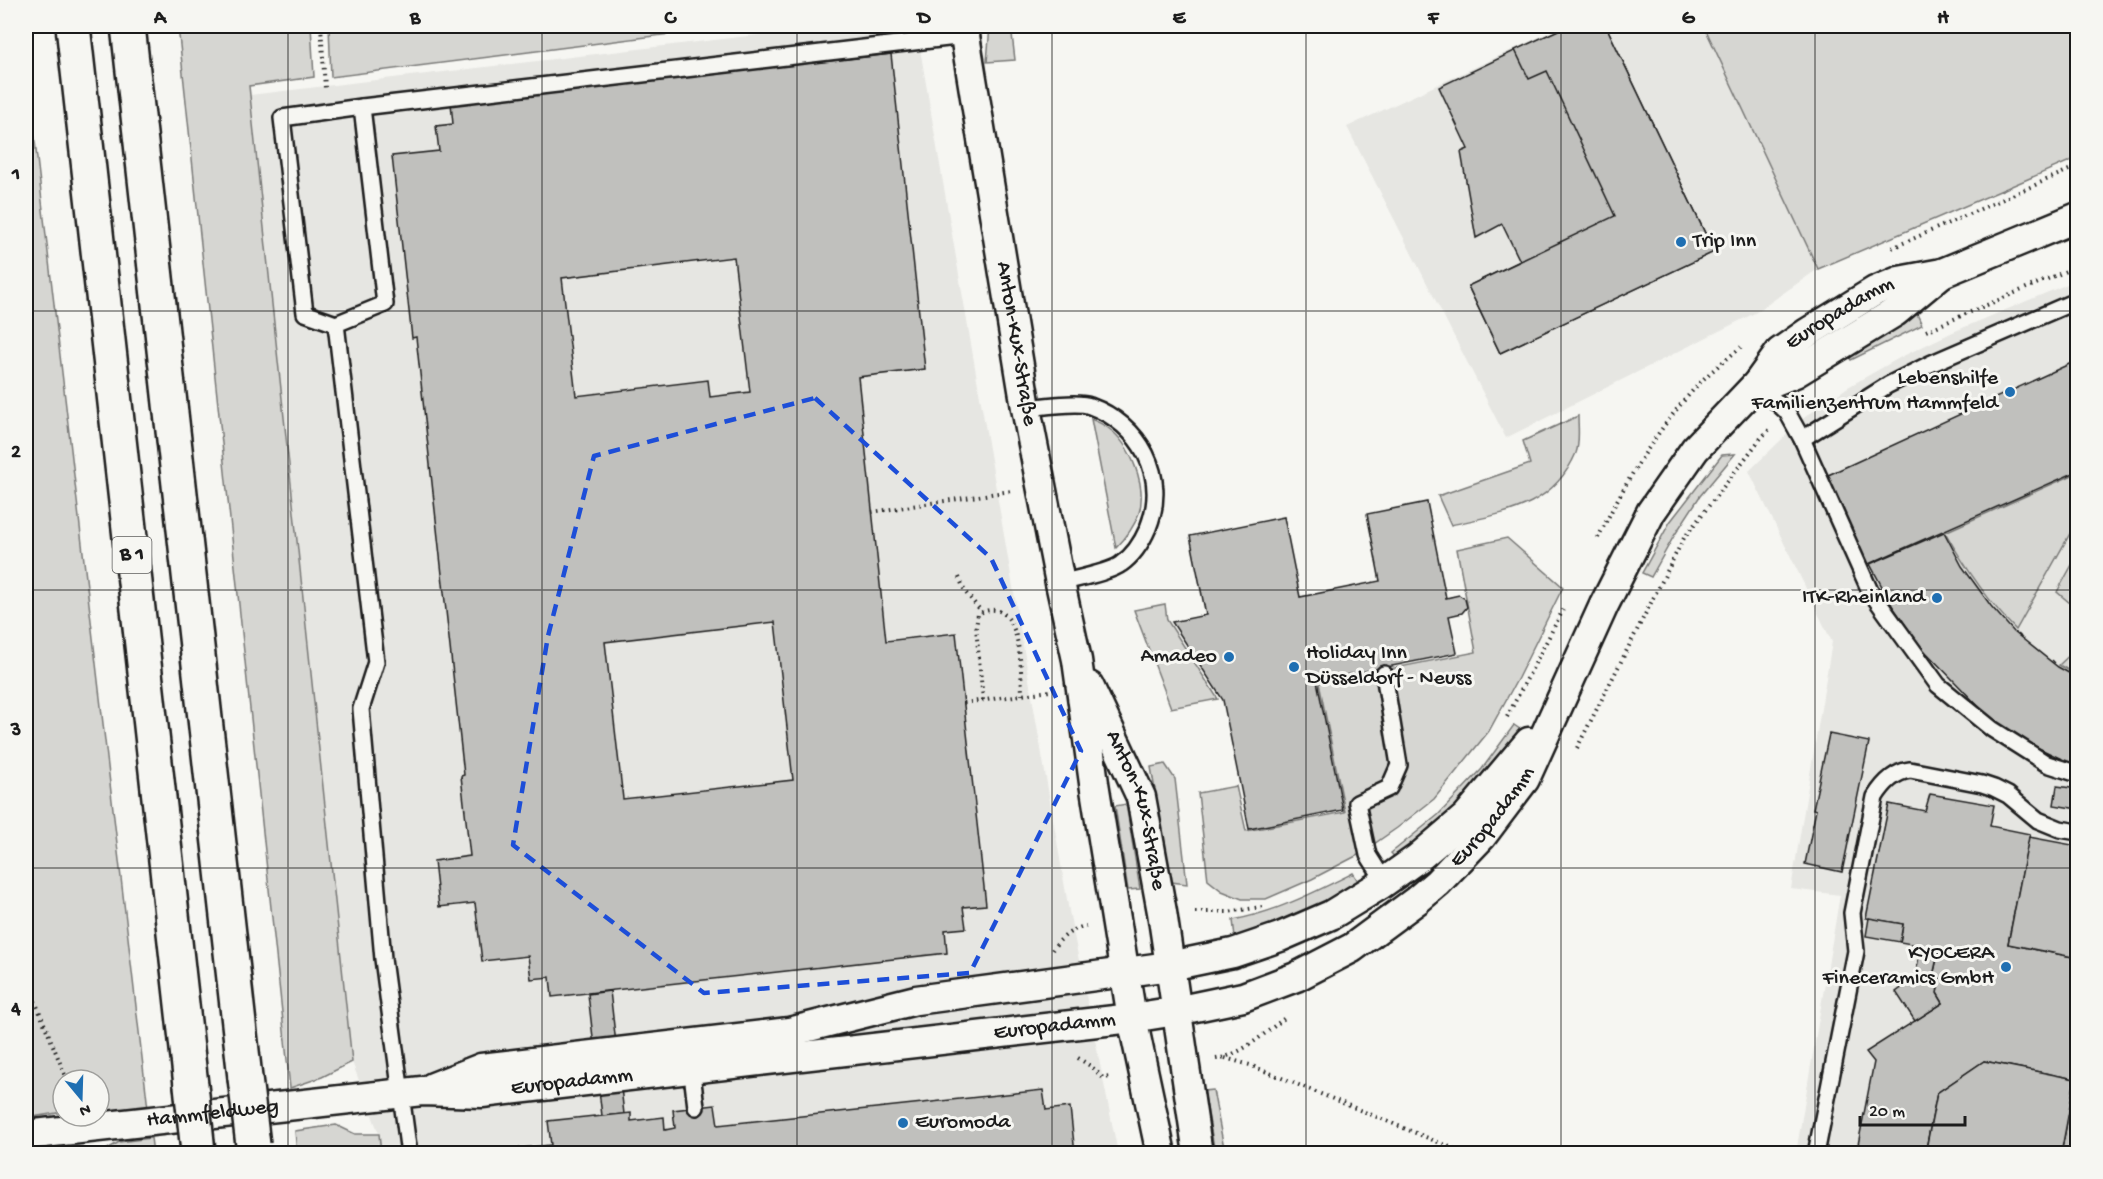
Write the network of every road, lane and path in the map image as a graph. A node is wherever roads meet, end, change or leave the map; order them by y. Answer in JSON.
{"nodes":[{"id":1,"x":73,"y":26,"type":"edge"},
{"id":2,"x":128,"y":26,"type":"edge"},
{"id":3,"x":321,"y":26,"type":"edge"},
{"id":4,"x":965,"y":31,"type":"edge"},
{"id":5,"x":362,"y":107,"type":"junction"},
{"id":6,"x":327,"y":111,"type":"junction"},
{"id":7,"x":2078,"y":216,"type":"edge"},
{"id":8,"x":2078,"y":300,"type":"edge"},
{"id":9,"x":336,"y":324,"type":"junction"},
{"id":10,"x":1757,"y":384,"type":"junction"},
{"id":11,"x":1026,"y":408,"type":"junction"},
{"id":12,"x":1802,"y":439,"type":"junction"},
{"id":13,"x":1041,"y":486,"type":"junction"},
{"id":14,"x":872,"y":512,"type":"dead end"},
{"id":15,"x":959,"y":577,"type":"dead end"},
{"id":16,"x":1060,"y":583,"type":"junction"},
{"id":17,"x":982,"y":612,"type":"junction"},
{"id":18,"x":1079,"y":673,"type":"junction"},
{"id":19,"x":1384,"y":674,"type":"dead end"},
{"id":20,"x":1022,"y":695,"type":"junction"},
{"id":21,"x":983,"y":700,"type":"junction"},
{"id":22,"x":964,"y":702,"type":"dead end"},
{"id":23,"x":1560,"y":703,"type":"junction"},
{"id":24,"x":2078,"y":774,"type":"edge"},
{"id":25,"x":2078,"y":832,"type":"edge"},
{"id":26,"x":1385,"y":882,"type":"junction"},
{"id":27,"x":26,"y":966,"type":"edge"},
{"id":28,"x":1170,"y":966,"type":"junction"},
{"id":29,"x":1124,"y":973,"type":"junction"},
{"id":30,"x":1176,"y":1011,"type":"junction"},
{"id":31,"x":1132,"y":1018,"type":"junction"},
{"id":32,"x":690,"y":1056,"type":"junction"},
{"id":33,"x":1225,"y":1058,"type":"dead end"},
{"id":34,"x":62,"y":1068,"type":"edge"},
{"id":35,"x":411,"y":1093,"type":"junction"},
{"id":36,"x":696,"y":1107,"type":"dead end"},
{"id":37,"x":26,"y":1135,"type":"edge"},
{"id":38,"x":254,"y":1149,"type":"edge"},
{"id":39,"x":198,"y":1153,"type":"edge"},
{"id":40,"x":410,"y":1154,"type":"edge"},
{"id":41,"x":1161,"y":1154,"type":"edge"},
{"id":42,"x":1198,"y":1154,"type":"edge"},
{"id":43,"x":1467,"y":1154,"type":"edge"},
{"id":44,"x":1816,"y":1154,"type":"edge"}],
"edges":[{"from":1,"to":39,"type":"highway","number":"B 1","bridge":true},
{"from":2,"to":38,"type":"highway","number":"B 1","bridge":true},
{"from":3,"to":6,"type":"path"},
{"from":4,"to":5,"type":"lane"},
{"from":4,"to":11,"type":"street","name":"Anton-Kux-Straße"},
{"from":5,"to":6,"type":"lane"},
{"from":5,"to":9,"type":"lane"},
{"from":6,"to":9,"type":"lane"},
{"from":7,"to":10,"type":"street","name":"Europadamm"},
{"from":8,"to":12,"type":"lane"},
{"from":9,"to":35,"type":"lane"},
{"from":10,"to":12,"type":"lane"},
{"from":10,"to":23,"type":"street","name":"Europadamm"},
{"from":11,"to":13,"type":"street","name":"Anton-Kux-Straße"},
{"from":11,"to":16,"type":"lane"},
{"from":12,"to":24,"type":"lane"},
{"from":13,"to":14,"type":"path"},
{"from":13,"to":16,"type":"street","name":"Anton-Kux-Straße"},
{"from":15,"to":17,"type":"path"},
{"from":16,"to":18,"type":"street","name":"Anton-Kux-Straße"},
{"from":17,"to":20,"type":"path"},
{"from":17,"to":21,"type":"path"},
{"from":18,"to":20,"type":"path"},
{"from":18,"to":28,"type":"street","name":"Anton-Kux-Straße"},
{"from":18,"to":29,"type":"street","name":"Anton-Kux-Straße"},
{"from":19,"to":26,"type":"lane"},
{"from":20,"to":21,"type":"path"},
{"from":21,"to":22,"type":"path"},
{"from":23,"to":26,"type":"street","name":"Europadamm"},
{"from":23,"to":30,"type":"street","name":"Europadamm"},
{"from":25,"to":44,"type":"lane"},
{"from":26,"to":28,"type":"street","name":"Europadamm"},
{"from":27,"to":34,"type":"path"},
{"from":28,"to":29,"type":"street","name":"Europadamm"},
{"from":28,"to":30,"type":"street","name":"Anton-Kux-Straße"},
{"from":29,"to":31,"type":"street","name":"Anton-Kux-Straße"},
{"from":29,"to":32,"type":"street","name":"Europadamm"},
{"from":30,"to":31,"type":"street","name":"Europadamm"},
{"from":30,"to":42,"type":"street","name":"Anton-Kux-Straße"},
{"from":31,"to":32,"type":"street","name":"Europadamm"},
{"from":31,"to":41,"type":"street","name":"Anton-Kux-Straße"},
{"from":32,"to":35,"type":"street","name":"Europadamm"},
{"from":32,"to":36,"type":"lane"},
{"from":33,"to":43,"type":"path"},
{"from":35,"to":37,"type":"street","name":"Hammfeldweg"},
{"from":35,"to":40,"type":"lane"}]}
